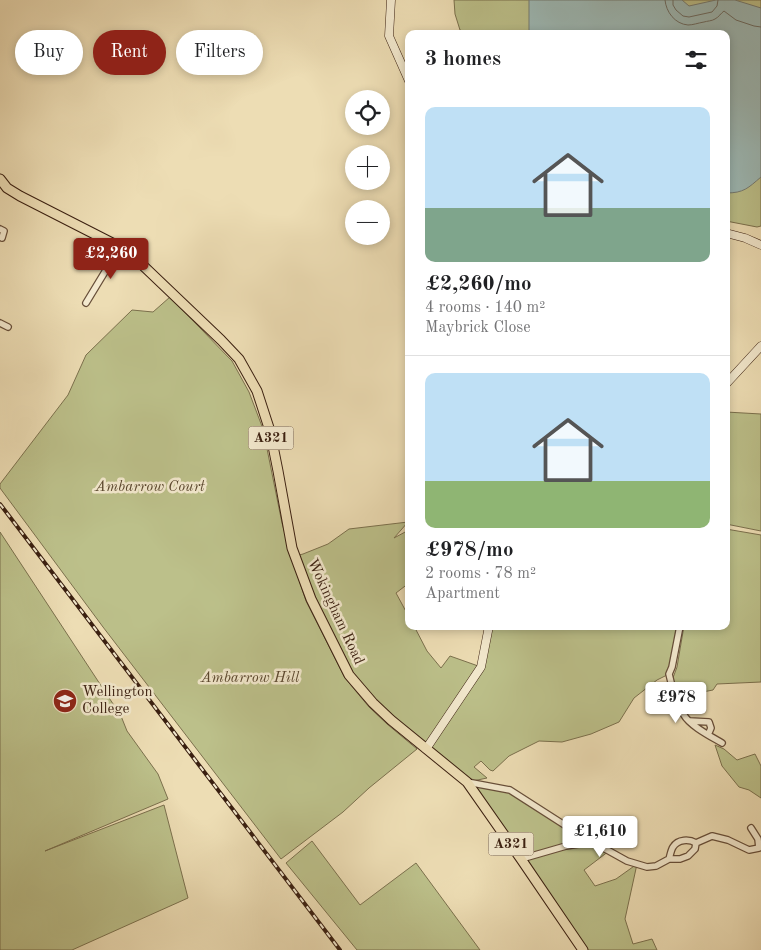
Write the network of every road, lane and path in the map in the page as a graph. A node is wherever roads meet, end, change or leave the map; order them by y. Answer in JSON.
{"nodes":[{"id":1,"x":391,"y":0,"type":"edge"},
{"id":2,"x":405,"y":72,"type":"edge"},
{"id":3,"x":0,"y":179,"type":"edge"},
{"id":4,"x":4,"y":188,"type":"edge"},
{"id":5,"x":0,"y":229,"type":"edge"},
{"id":6,"x":730,"y":234,"type":"edge"},
{"id":7,"x":2,"y":238,"type":"dead end"},
{"id":8,"x":761,"y":245,"type":"edge"},
{"id":9,"x":120,"y":247,"type":"junction"},
{"id":10,"x":86,"y":303,"type":"dead end"},
{"id":11,"x":0,"y":323,"type":"edge"},
{"id":12,"x":8,"y":327,"type":"dead end"},
{"id":13,"x":761,"y":346,"type":"edge"},
{"id":14,"x":730,"y":380,"type":"edge"},
{"id":15,"x":488,"y":630,"type":"edge"},
{"id":16,"x":679,"y":630,"type":"edge"},
{"id":17,"x":689,"y":721,"type":"junction"},
{"id":18,"x":708,"y":735,"type":"junction"},
{"id":19,"x":722,"y":743,"type":"dead end"},
{"id":20,"x":426,"y":749,"type":"junction"},
{"id":21,"x":467,"y":782,"type":"junction"},
{"id":22,"x":751,"y":828,"type":"dead end"},
{"id":23,"x":591,"y":842,"type":"junction"},
{"id":24,"x":696,"y":843,"type":"junction"},
{"id":25,"x":521,"y":859,"type":"junction"},
{"id":26,"x":669,"y":860,"type":"junction"},
{"id":27,"x":582,"y":950,"type":"edge"}],
"edges":[{"from":1,"to":2,"type":"street"},
{"from":3,"to":4,"type":"main road","name":"Wokingham Road","number":"A321"},
{"from":4,"to":9,"type":"main road","name":"Wokingham Road","number":"A321"},
{"from":5,"to":7,"type":"street"},
{"from":6,"to":8,"type":"street"},
{"from":9,"to":10,"type":"street"},
{"from":9,"to":20,"type":"main road","name":"Wokingham Road","number":"A321"},
{"from":11,"to":12,"type":"street"},
{"from":13,"to":14,"type":"street"},
{"from":15,"to":20,"type":"street"},
{"from":16,"to":17,"type":"street"},
{"from":17,"to":18,"type":"street"},
{"from":17,"to":18,"type":"street"},
{"from":18,"to":19,"type":"street"},
{"from":20,"to":21,"type":"main road","name":"Wokingham Road","number":"A321"},
{"from":21,"to":23,"type":"street"},
{"from":21,"to":25,"type":"main road","name":"Wokingham Road","number":"A321"},
{"from":22,"to":24,"type":"street"},
{"from":23,"to":25,"type":"street"},
{"from":23,"to":26,"type":"street"},
{"from":24,"to":26,"type":"street"},
{"from":24,"to":26,"type":"street"},
{"from":25,"to":27,"type":"main road","name":"Wokingham Road","number":"A321"}]}
